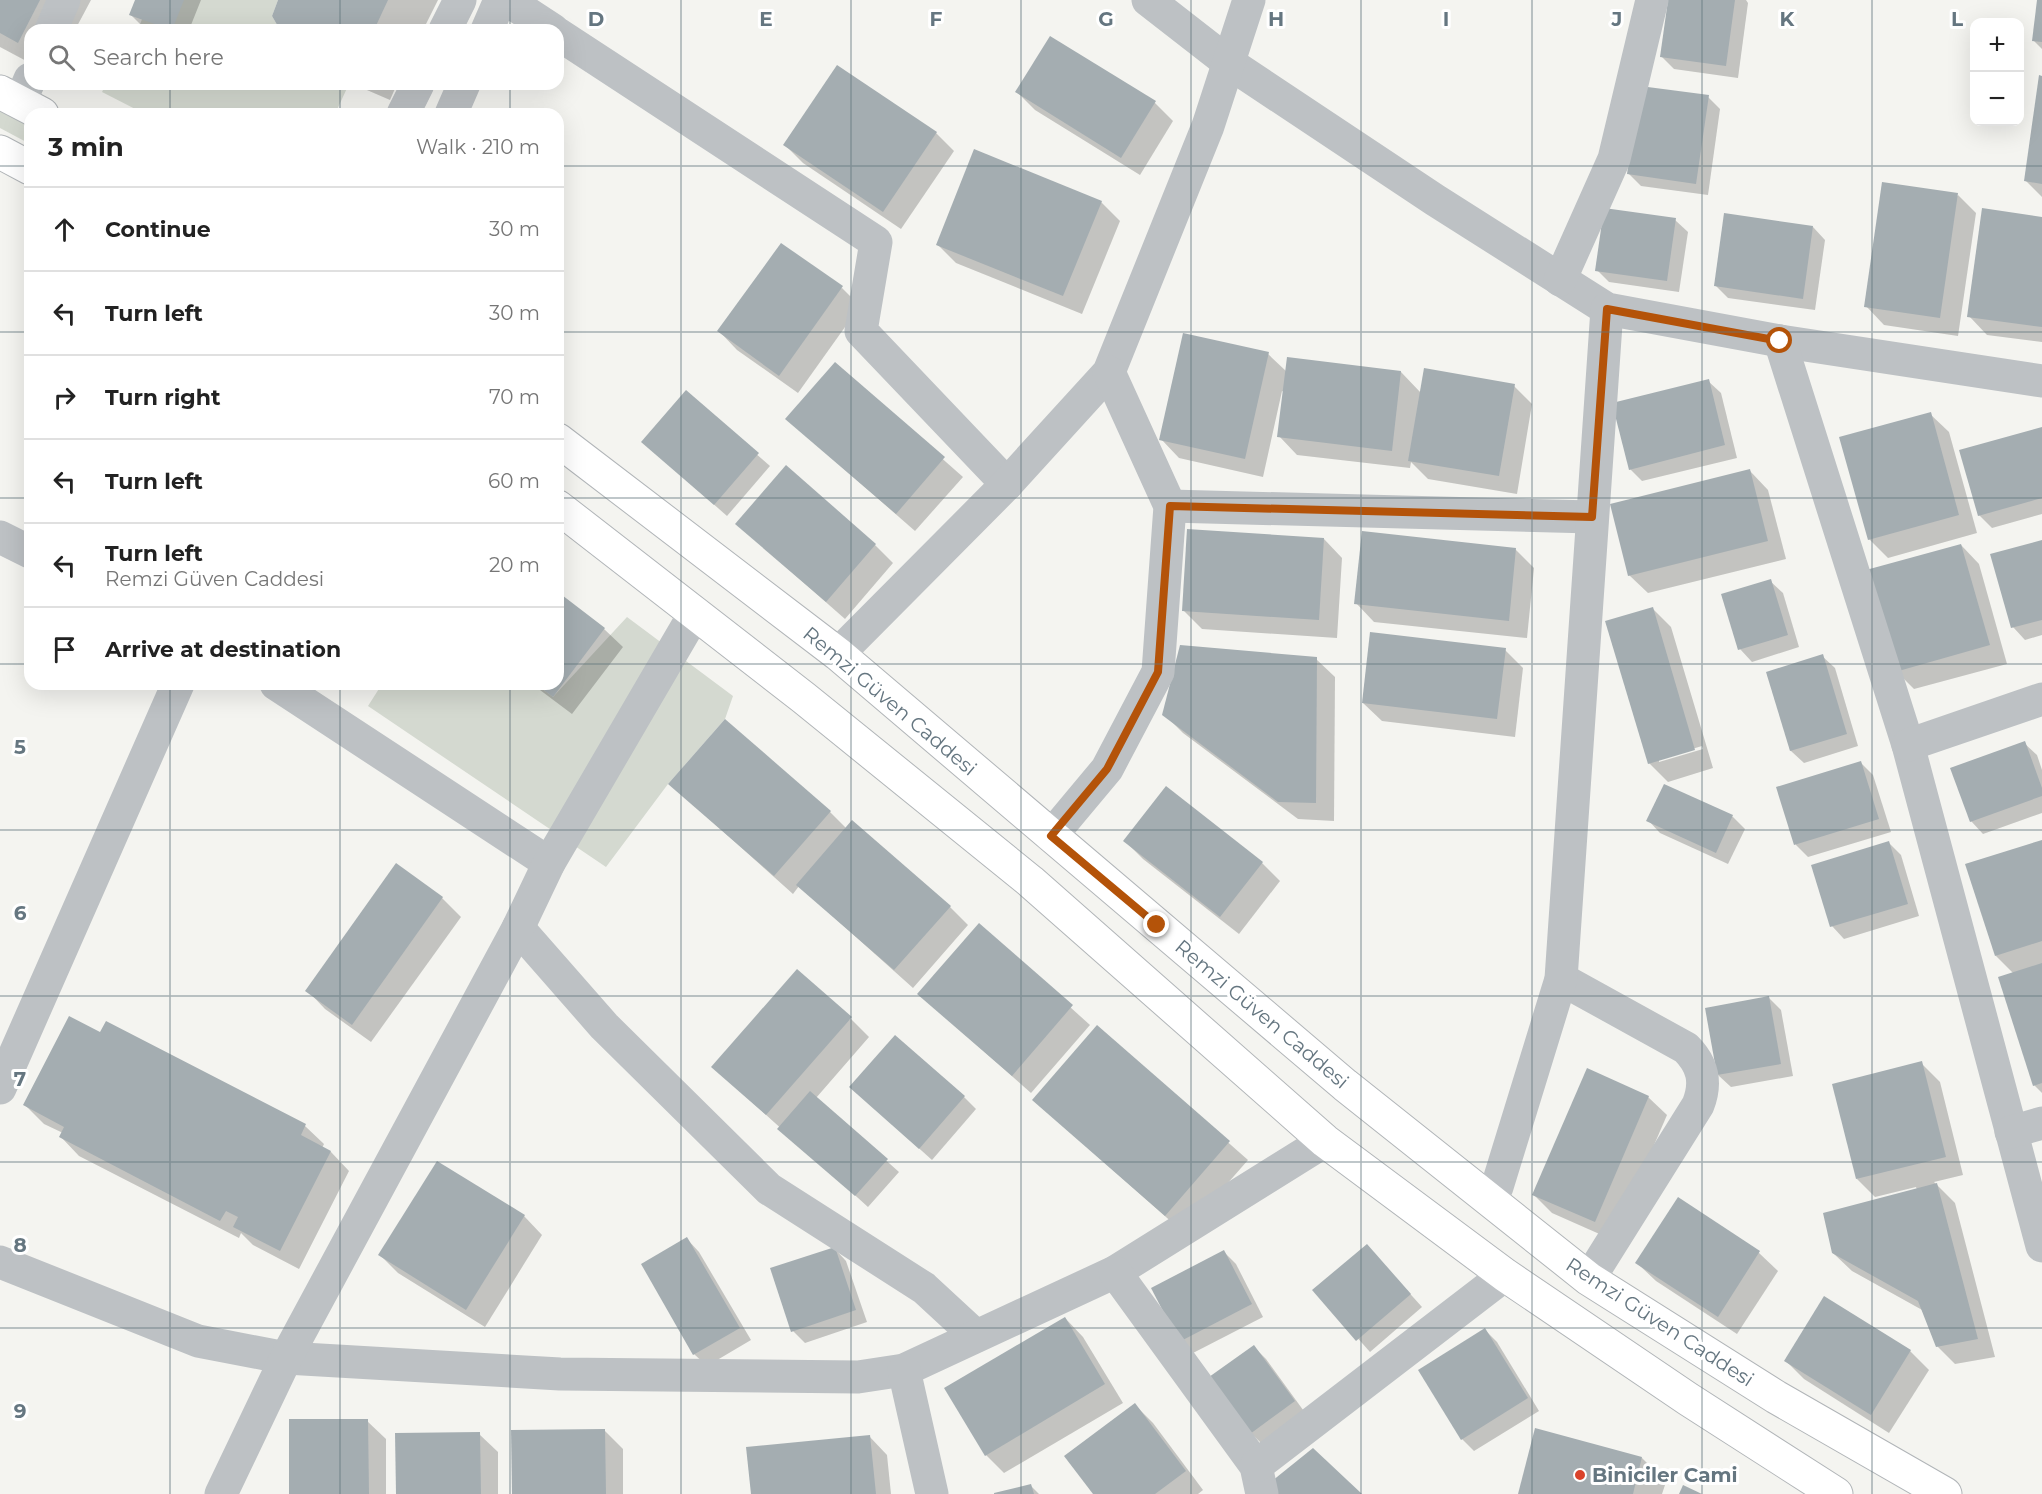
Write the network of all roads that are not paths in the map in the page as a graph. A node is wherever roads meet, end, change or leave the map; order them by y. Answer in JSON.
{"nodes":[{"id":1,"x":64,"y":0,"type":"edge"},
{"id":2,"x":460,"y":0,"type":"edge"},
{"id":3,"x":500,"y":0,"type":"edge"},
{"id":4,"x":507,"y":0,"type":"edge"},
{"id":5,"x":1148,"y":0,"type":"edge"},
{"id":6,"x":1249,"y":0,"type":"edge"},
{"id":7,"x":1652,"y":0,"type":"edge"},
{"id":8,"x":54,"y":24,"type":"edge"},
{"id":9,"x":448,"y":24,"type":"edge"},
{"id":10,"x":490,"y":24,"type":"edge"},
{"id":11,"x":544,"y":24,"type":"edge"},
{"id":12,"x":564,"y":37,"type":"edge"},
{"id":13,"x":1229,"y":63,"type":"junction"},
{"id":14,"x":415,"y":90,"type":"edge"},
{"id":15,"x":461,"y":90,"type":"edge"},
{"id":16,"x":407,"y":108,"type":"edge"},
{"id":17,"x":454,"y":108,"type":"edge"},
{"id":18,"x":0,"y":152,"type":"edge"},
{"id":19,"x":24,"y":165,"type":"edge"},
{"id":20,"x":1560,"y":280,"type":"junction"},
{"id":21,"x":1607,"y":309,"type":"junction"},
{"id":22,"x":1780,"y":341,"type":"junction"},
{"id":23,"x":1108,"y":372,"type":"junction"},
{"id":24,"x":2042,"y":381,"type":"edge"},
{"id":25,"x":564,"y":445,"type":"edge"},
{"id":26,"x":1007,"y":484,"type":"junction"},
{"id":27,"x":1170,"y":506,"type":"junction"},
{"id":28,"x":564,"y":512,"type":"edge"},
{"id":29,"x":1592,"y":517,"type":"junction"},
{"id":30,"x":0,"y":537,"type":"edge"},
{"id":31,"x":24,"y":549,"type":"edge"},
{"id":32,"x":694,"y":613,"type":"junction"},
{"id":33,"x":838,"y":654,"type":"junction"},
{"id":34,"x":175,"y":690,"type":"edge"},
{"id":35,"x":285,"y":690,"type":"edge"},
{"id":36,"x":2042,"y":699,"type":"edge"},
{"id":37,"x":1908,"y":745,"type":"junction"},
{"id":38,"x":1051,"y":836,"type":"junction"},
{"id":39,"x":549,"y":863,"type":"junction"},
{"id":40,"x":518,"y":928,"type":"junction"},
{"id":41,"x":1561,"y":979,"type":"junction"},
{"id":42,"x":0,"y":1088,"type":"edge"},
{"id":43,"x":2027,"y":1128,"type":"edge"},
{"id":44,"x":1325,"y":1141,"type":"junction"},
{"id":45,"x":1490,"y":1199,"type":"junction"},
{"id":46,"x":2042,"y":1246,"type":"edge"},
{"id":47,"x":0,"y":1262,"type":"edge"},
{"id":48,"x":1115,"y":1272,"type":"junction"},
{"id":49,"x":1505,"y":1275,"type":"junction"},
{"id":50,"x":1589,"y":1279,"type":"junction"},
{"id":51,"x":976,"y":1336,"type":"junction"},
{"id":52,"x":286,"y":1358,"type":"junction"},
{"id":53,"x":904,"y":1370,"type":"junction"},
{"id":54,"x":1259,"y":1480,"type":"edge"},
{"id":55,"x":221,"y":1494,"type":"edge"},
{"id":56,"x":932,"y":1494,"type":"edge"},
{"id":57,"x":1834,"y":1494,"type":"edge"},
{"id":58,"x":1945,"y":1494,"type":"edge"}],
"edges":[{"from":1,"to":8,"type":"street"},
{"from":2,"to":9,"type":"street"},
{"from":3,"to":10,"type":"street"},
{"from":4,"to":11,"type":"street"},
{"from":5,"to":13,"type":"street"},
{"from":6,"to":13,"type":"street"},
{"from":7,"to":20,"type":"street"},
{"from":12,"to":26,"type":"street"},
{"from":13,"to":20,"type":"street"},
{"from":13,"to":23,"type":"street"},
{"from":14,"to":16,"type":"street"},
{"from":15,"to":17,"type":"street"},
{"from":18,"to":19,"type":"main road"},
{"from":20,"to":21,"type":"street"},
{"from":21,"to":22,"type":"street"},
{"from":21,"to":29,"type":"street"},
{"from":22,"to":24,"type":"street"},
{"from":22,"to":37,"type":"street"},
{"from":23,"to":26,"type":"street"},
{"from":23,"to":27,"type":"street"},
{"from":25,"to":33,"type":"main road","name":"Remzi Güven Caddesi"},
{"from":26,"to":33,"type":"street"},
{"from":27,"to":29,"type":"street"},
{"from":27,"to":38,"type":"street"},
{"from":28,"to":32,"type":"main road"},
{"from":29,"to":41,"type":"street"},
{"from":30,"to":31,"type":"street"},
{"from":32,"to":39,"type":"street"},
{"from":32,"to":44,"type":"main road"},
{"from":33,"to":38,"type":"main road","name":"Remzi Güven Caddesi"},
{"from":34,"to":42,"type":"street"},
{"from":35,"to":39,"type":"street"},
{"from":36,"to":37,"type":"street"},
{"from":37,"to":43,"type":"street"},
{"from":38,"to":45,"type":"main road","name":"Remzi Güven Caddesi"},
{"from":39,"to":40,"type":"street"},
{"from":40,"to":51,"type":"street"},
{"from":40,"to":52,"type":"street"},
{"from":41,"to":45,"type":"street"},
{"from":41,"to":50,"type":"street"},
{"from":43,"to":46,"type":"street"},
{"from":44,"to":48,"type":"street"},
{"from":44,"to":49,"type":"main road"},
{"from":45,"to":50,"type":"main road","name":"Remzi Güven Caddesi"},
{"from":47,"to":52,"type":"street"},
{"from":48,"to":51,"type":"street"},
{"from":48,"to":54,"type":"street"},
{"from":49,"to":54,"type":"street"},
{"from":49,"to":57,"type":"main road"},
{"from":50,"to":58,"type":"main road","name":"Remzi Güven Caddesi"},
{"from":51,"to":53,"type":"street"},
{"from":52,"to":53,"type":"street"},
{"from":52,"to":55,"type":"street"},
{"from":53,"to":56,"type":"street"}]}
